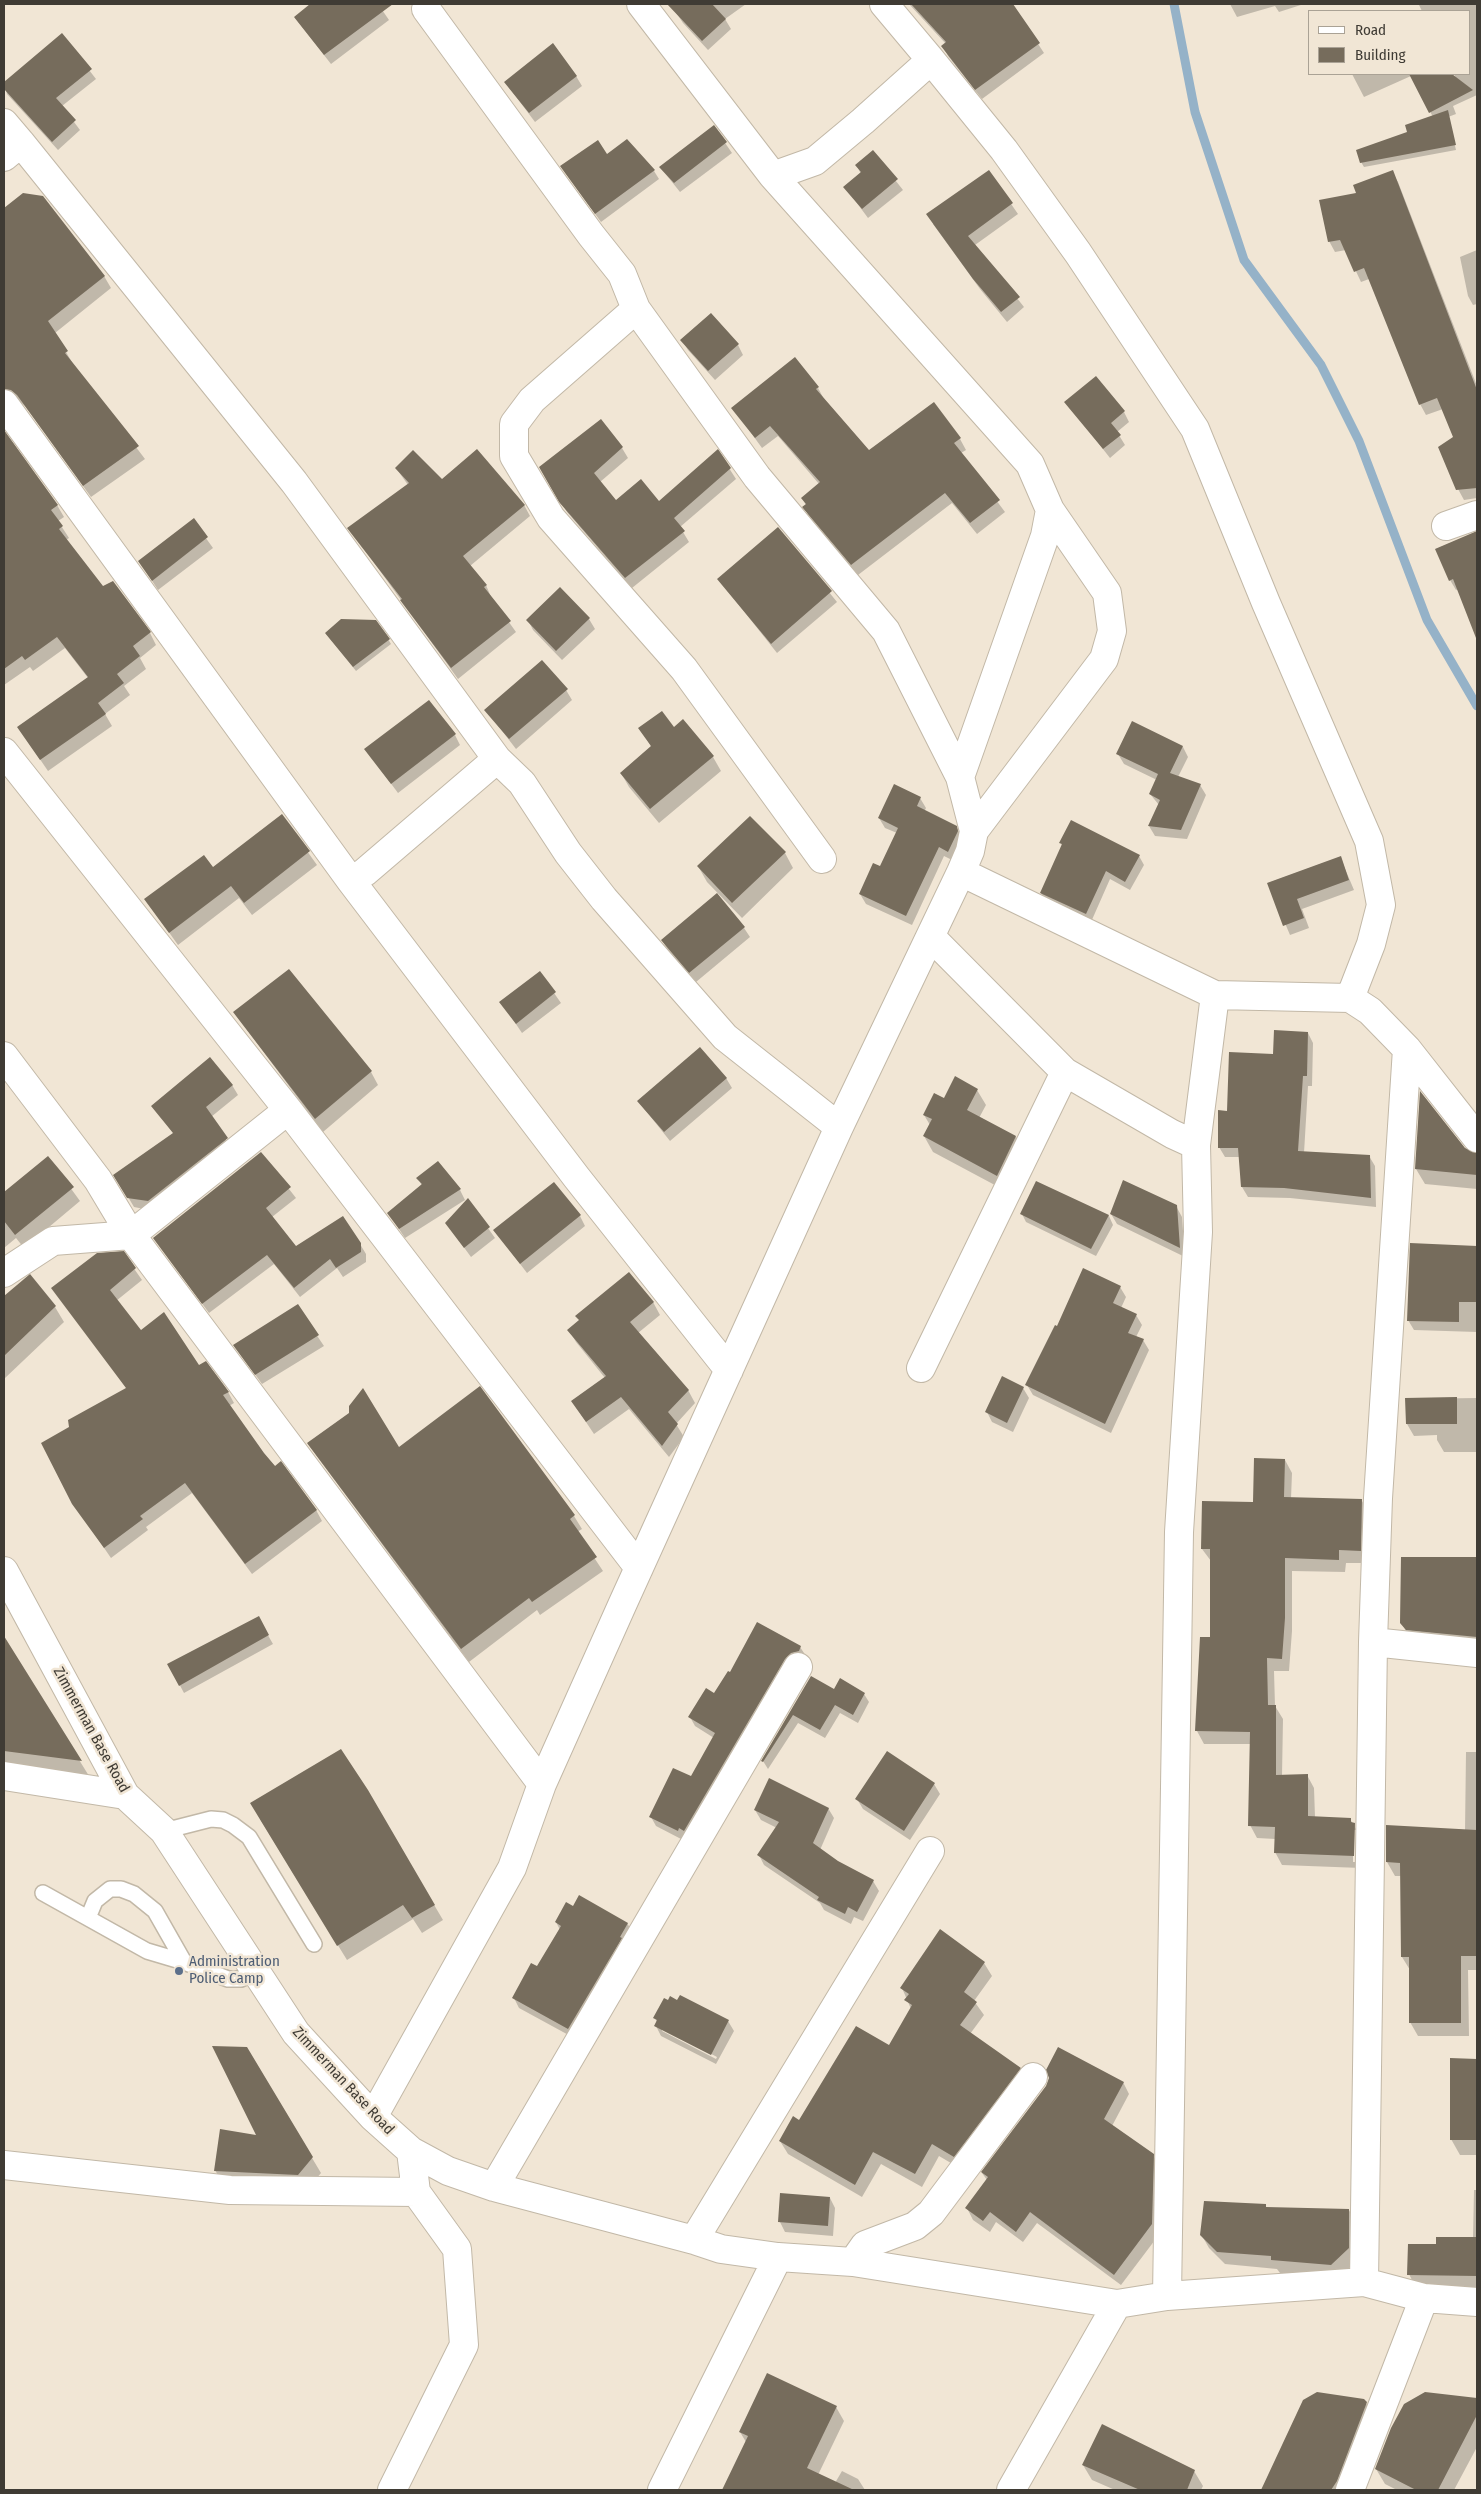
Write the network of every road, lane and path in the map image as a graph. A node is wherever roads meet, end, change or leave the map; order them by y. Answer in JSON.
{"nodes":[{"id":1,"x":641,"y":4,"type":"edge"},
{"id":2,"x":884,"y":4,"type":"edge"},
{"id":3,"x":426,"y":9,"type":"dead end"},
{"id":4,"x":931,"y":60,"type":"junction"},
{"id":5,"x":9,"y":141,"type":"edge"},
{"id":6,"x":773,"y":176,"type":"junction"},
{"id":7,"x":636,"y":309,"type":"junction"},
{"id":8,"x":4,"y":404,"type":"edge"},
{"id":9,"x":1050,"y":510,"type":"junction"},
{"id":10,"x":1477,"y":516,"type":"edge"},
{"id":11,"x":1446,"y":526,"type":"dead end"},
{"id":12,"x":4,"y":752,"type":"edge"},
{"id":13,"x":497,"y":759,"type":"junction"},
{"id":14,"x":960,"y":777,"type":"junction"},
{"id":15,"x":974,"y":830,"type":"junction"},
{"id":16,"x":822,"y":859,"type":"dead end"},
{"id":17,"x":961,"y":872,"type":"junction"},
{"id":18,"x":351,"y":881,"type":"junction"},
{"id":19,"x":931,"y":937,"type":"junction"},
{"id":20,"x":1215,"y":995,"type":"junction"},
{"id":21,"x":1350,"y":998,"type":"junction"},
{"id":22,"x":1407,"y":1049,"type":"junction"},
{"id":23,"x":4,"y":1056,"type":"edge"},
{"id":24,"x":1065,"y":1072,"type":"junction"},
{"id":25,"x":288,"y":1110,"type":"junction"},
{"id":26,"x":840,"y":1127,"type":"junction"},
{"id":27,"x":1477,"y":1138,"type":"edge"},
{"id":28,"x":1196,"y":1145,"type":"junction"},
{"id":29,"x":131,"y":1235,"type":"junction"},
{"id":30,"x":4,"y":1273,"type":"edge"},
{"id":31,"x":921,"y":1368,"type":"dead end"},
{"id":32,"x":729,"y":1370,"type":"junction"},
{"id":33,"x":639,"y":1568,"type":"junction"},
{"id":34,"x":4,"y":1571,"type":"edge"},
{"id":35,"x":1373,"y":1642,"type":"junction"},
{"id":36,"x":1477,"y":1653,"type":"edge"},
{"id":37,"x":798,"y":1667,"type":"dead end"},
{"id":38,"x":4,"y":1776,"type":"edge"},
{"id":39,"x":542,"y":1784,"type":"junction"},
{"id":40,"x":125,"y":1795,"type":"junction"},
{"id":41,"x":164,"y":1831,"type":"junction"},
{"id":42,"x":930,"y":1851,"type":"dead end"},
{"id":43,"x":42,"y":1893,"type":"dead end"},
{"id":44,"x":88,"y":1918,"type":"junction"},
{"id":45,"x":314,"y":1944,"type":"dead end"},
{"id":46,"x":184,"y":1962,"type":"junction"},
{"id":47,"x":256,"y":1972,"type":"junction"},
{"id":48,"x":1032,"y":2078,"type":"dead end"},
{"id":49,"x":373,"y":2118,"type":"junction"},
{"id":50,"x":411,"y":2151,"type":"junction"},
{"id":51,"x":4,"y":2165,"type":"edge"},
{"id":52,"x":494,"y":2187,"type":"junction"},
{"id":53,"x":416,"y":2192,"type":"junction"},
{"id":54,"x":694,"y":2240,"type":"junction"},
{"id":55,"x":778,"y":2257,"type":"junction"},
{"id":56,"x":853,"y":2262,"type":"junction"},
{"id":57,"x":1364,"y":2282,"type":"junction"},
{"id":58,"x":1167,"y":2296,"type":"junction"},
{"id":59,"x":1424,"y":2298,"type":"junction"},
{"id":60,"x":1477,"y":2302,"type":"edge"},
{"id":61,"x":1117,"y":2304,"type":"junction"},
{"id":62,"x":392,"y":2490,"type":"edge"},
{"id":63,"x":662,"y":2490,"type":"edge"},
{"id":64,"x":1011,"y":2490,"type":"edge"},
{"id":65,"x":1350,"y":2490,"type":"edge"}],
"edges":[{"from":1,"to":6,"type":"street"},
{"from":2,"to":4,"type":"street"},
{"from":3,"to":7,"type":"street"},
{"from":4,"to":6,"type":"street"},
{"from":4,"to":21,"type":"street"},
{"from":5,"to":13,"type":"street"},
{"from":6,"to":9,"type":"street"},
{"from":7,"to":14,"type":"street"},
{"from":7,"to":16,"type":"street"},
{"from":8,"to":18,"type":"street"},
{"from":9,"to":14,"type":"street"},
{"from":9,"to":15,"type":"street"},
{"from":10,"to":11,"type":"street"},
{"from":12,"to":25,"type":"street"},
{"from":13,"to":18,"type":"street"},
{"from":13,"to":26,"type":"street"},
{"from":14,"to":15,"type":"street"},
{"from":15,"to":17,"type":"street"},
{"from":17,"to":19,"type":"street"},
{"from":17,"to":20,"type":"street"},
{"from":18,"to":32,"type":"street"},
{"from":19,"to":24,"type":"street"},
{"from":19,"to":26,"type":"street"},
{"from":20,"to":21,"type":"street"},
{"from":20,"to":28,"type":"street"},
{"from":21,"to":22,"type":"street"},
{"from":22,"to":27,"type":"street"},
{"from":22,"to":35,"type":"street"},
{"from":23,"to":29,"type":"street"},
{"from":24,"to":28,"type":"street"},
{"from":24,"to":31,"type":"street"},
{"from":25,"to":29,"type":"street"},
{"from":25,"to":33,"type":"street"},
{"from":26,"to":32,"type":"street"},
{"from":28,"to":58,"type":"street"},
{"from":29,"to":30,"type":"street"},
{"from":29,"to":39,"type":"street"},
{"from":32,"to":33,"type":"street"},
{"from":33,"to":39,"type":"street"},
{"from":34,"to":40,"type":"street","name":"Zimmerman Base Road"},
{"from":35,"to":36,"type":"street"},
{"from":35,"to":57,"type":"street"},
{"from":37,"to":52,"type":"street"},
{"from":38,"to":40,"type":"street"},
{"from":39,"to":49,"type":"street"},
{"from":40,"to":41,"type":"street","name":"Zimmerman Base Road"},
{"from":41,"to":45,"type":"lane"},
{"from":41,"to":47,"type":"street","name":"Zimmerman Base Road"},
{"from":42,"to":54,"type":"street"},
{"from":43,"to":44,"type":"lane"},
{"from":44,"to":46,"type":"lane"},
{"from":44,"to":46,"type":"lane"},
{"from":46,"to":47,"type":"lane"},
{"from":47,"to":49,"type":"street","name":"Zimmerman Base Road"},
{"from":48,"to":56,"type":"street"},
{"from":49,"to":50,"type":"street","name":"Zimmerman Base Road"},
{"from":50,"to":52,"type":"street","name":"Zimmerman Base Road"},
{"from":50,"to":53,"type":"street"},
{"from":51,"to":53,"type":"street"},
{"from":52,"to":54,"type":"street","name":"Zimmerman Base Road"},
{"from":53,"to":62,"type":"street"},
{"from":54,"to":55,"type":"street","name":"Zimmerman Base Road"},
{"from":55,"to":56,"type":"street","name":"Zimmerman Base Road"},
{"from":55,"to":63,"type":"street"},
{"from":56,"to":61,"type":"street","name":"Zimmerman Base Road"},
{"from":57,"to":58,"type":"street","name":"Zimmerman Base Road"},
{"from":57,"to":59,"type":"street","name":"Zimmerman Base Road"},
{"from":58,"to":61,"type":"street","name":"Zimmerman Base Road"},
{"from":59,"to":60,"type":"street","name":"Zimmerman Base Road"},
{"from":59,"to":65,"type":"street"},
{"from":61,"to":64,"type":"street"}]}
